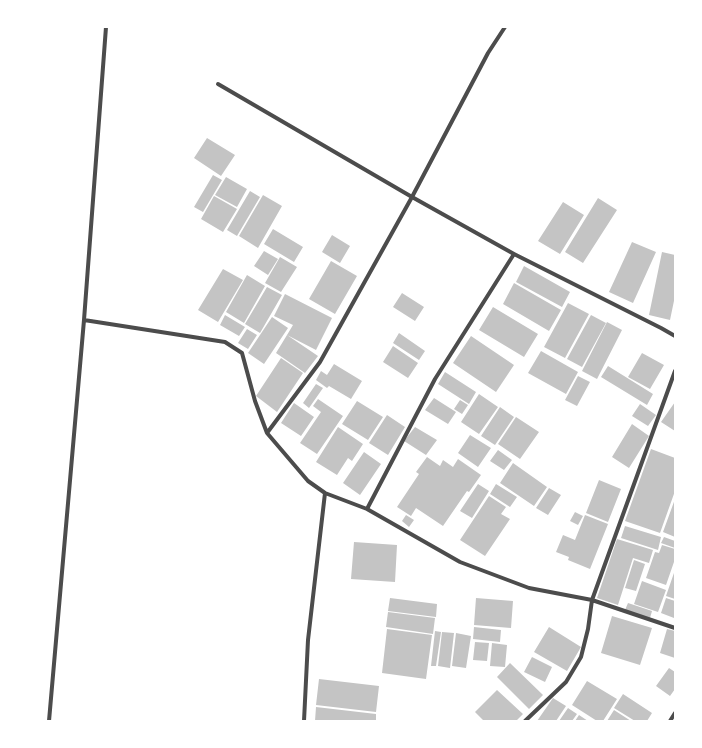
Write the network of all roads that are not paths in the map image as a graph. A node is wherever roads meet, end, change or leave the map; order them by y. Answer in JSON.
{"nodes":[{"id":1,"x":106,"y":27,"type":"edge"},
{"id":2,"x":505,"y":27,"type":"edge"},
{"id":3,"x":218,"y":84,"type":"dead end"},
{"id":4,"x":412,"y":197,"type":"junction"},
{"id":5,"x":514,"y":254,"type":"junction"},
{"id":6,"x":84,"y":320,"type":"junction"},
{"id":7,"x":675,"y":336,"type":"edge"},
{"id":8,"x":675,"y":371,"type":"edge"},
{"id":9,"x":267,"y":433,"type":"junction"},
{"id":10,"x":325,"y":493,"type":"junction"},
{"id":11,"x":367,"y":509,"type":"junction"},
{"id":12,"x":592,"y":600,"type":"junction"},
{"id":13,"x":675,"y":628,"type":"edge"},
{"id":14,"x":675,"y":713,"type":"edge"},
{"id":15,"x":48,"y":721,"type":"edge"},
{"id":16,"x":304,"y":721,"type":"edge"},
{"id":17,"x":525,"y":721,"type":"edge"},
{"id":18,"x":670,"y":721,"type":"edge"}],
"edges":[{"from":1,"to":6,"type":"street"},
{"from":2,"to":4,"type":"street"},
{"from":3,"to":4,"type":"street"},
{"from":4,"to":5,"type":"street"},
{"from":4,"to":9,"type":"street"},
{"from":5,"to":7,"type":"street"},
{"from":5,"to":11,"type":"street"},
{"from":6,"to":9,"type":"street"},
{"from":6,"to":15,"type":"street"},
{"from":8,"to":12,"type":"street"},
{"from":9,"to":10,"type":"street"},
{"from":10,"to":11,"type":"street"},
{"from":10,"to":16,"type":"street"},
{"from":11,"to":12,"type":"street"},
{"from":12,"to":13,"type":"street"},
{"from":12,"to":17,"type":"street"},
{"from":14,"to":18,"type":"street"}]}
